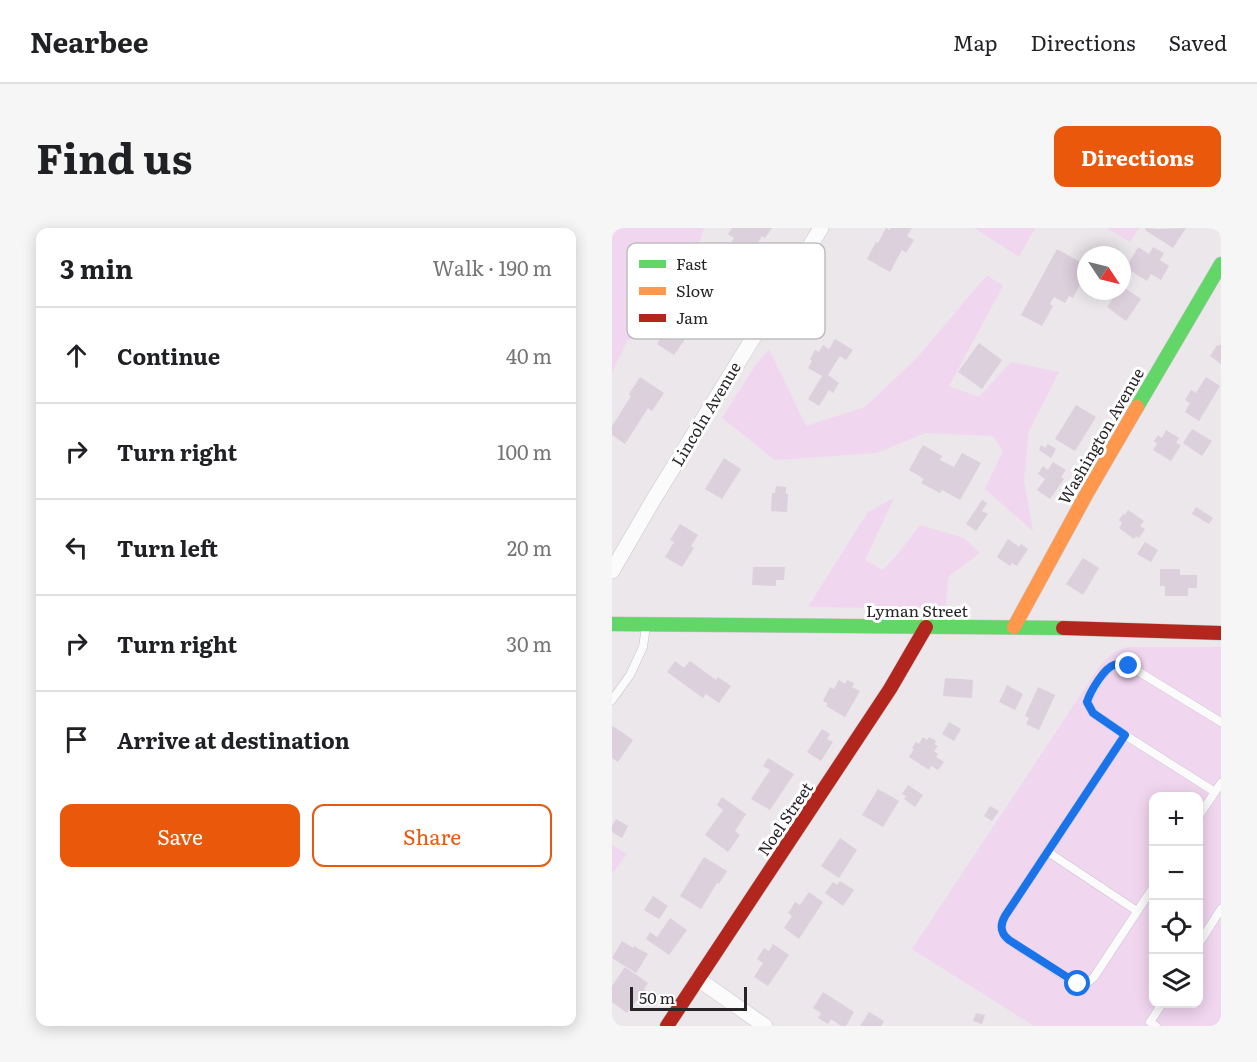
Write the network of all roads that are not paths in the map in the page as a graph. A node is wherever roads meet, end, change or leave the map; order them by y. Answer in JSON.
{"nodes":[{"id":1,"x":821,"y":228,"type":"edge"},
{"id":2,"x":812,"y":243,"type":"edge"},
{"id":3,"x":1221,"y":264,"type":"edge"},
{"id":4,"x":753,"y":339,"type":"edge"},
{"id":5,"x":612,"y":571,"type":"edge"},
{"id":6,"x":612,"y":624,"type":"edge"},
{"id":7,"x":647,"y":624,"type":"junction"},
{"id":8,"x":926,"y":627,"type":"junction"},
{"id":9,"x":1014,"y":627,"type":"junction"},
{"id":10,"x":1220,"y":631,"type":"edge"},
{"id":11,"x":612,"y":700,"type":"edge"},
{"id":12,"x":1221,"y":722,"type":"edge"},
{"id":13,"x":1125,"y":735,"type":"junction"},
{"id":14,"x":1221,"y":783,"type":"edge"},
{"id":15,"x":1215,"y":792,"type":"junction"},
{"id":16,"x":1203,"y":810,"type":"edge"},
{"id":17,"x":1048,"y":852,"type":"junction"},
{"id":18,"x":1149,"y":893,"type":"edge"},
{"id":19,"x":1221,"y":909,"type":"edge"},
{"id":20,"x":1137,"y":911,"type":"junction"},
{"id":21,"x":1203,"y":937,"type":"edge"},
{"id":22,"x":698,"y":979,"type":"junction"},
{"id":23,"x":1160,"y":1008,"type":"edge"},
{"id":24,"x":1151,"y":1025,"type":"edge"},
{"id":25,"x":667,"y":1026,"type":"edge"},
{"id":26,"x":765,"y":1026,"type":"edge"}],
"edges":[{"from":1,"to":2,"type":"street","name":"Lincoln Avenue"},
{"from":3,"to":9,"type":"street","name":"Washington Avenue"},
{"from":4,"to":5,"type":"street","name":"Lincoln Avenue"},
{"from":6,"to":7,"type":"street","name":"Lyman Street"},
{"from":7,"to":8,"type":"street","name":"Lyman Street"},
{"from":7,"to":11,"type":"lane"},
{"from":8,"to":9,"type":"street","name":"Lyman Street"},
{"from":8,"to":22,"type":"street","name":"Noel Street"},
{"from":9,"to":10,"type":"street","name":"Lyman Street"},
{"from":12,"to":13,"type":"lane"},
{"from":13,"to":15,"type":"lane"},
{"from":13,"to":17,"type":"lane"},
{"from":14,"to":15,"type":"lane"},
{"from":15,"to":16,"type":"lane"},
{"from":17,"to":20,"type":"lane"},
{"from":17,"to":20,"type":"lane"},
{"from":18,"to":20,"type":"lane"},
{"from":19,"to":21,"type":"lane"},
{"from":22,"to":25,"type":"street","name":"Noel Street"},
{"from":22,"to":26,"type":"street"},
{"from":23,"to":24,"type":"lane"}]}
